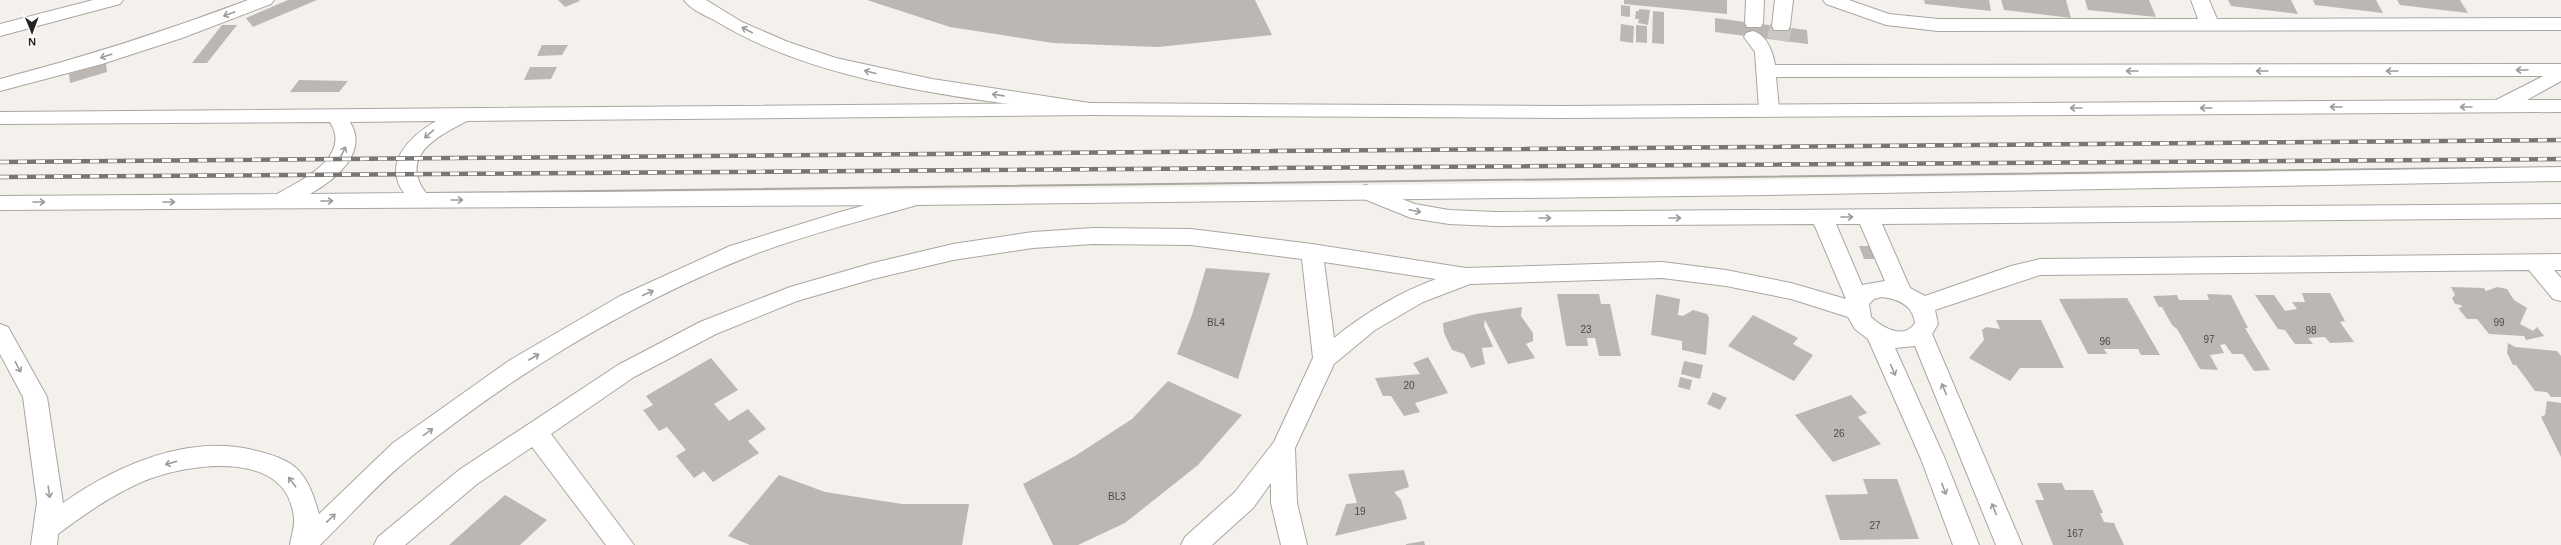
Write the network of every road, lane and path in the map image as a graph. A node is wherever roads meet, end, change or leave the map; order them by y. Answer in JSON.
{"nodes":[{"id":1,"x":114,"y":0,"type":"edge"},
{"id":2,"x":265,"y":0,"type":"edge"},
{"id":3,"x":693,"y":0,"type":"edge"},
{"id":4,"x":1755,"y":0,"type":"edge"},
{"id":5,"x":1785,"y":0,"type":"edge"},
{"id":6,"x":1797,"y":0,"type":"edge"},
{"id":7,"x":1832,"y":0,"type":"edge"},
{"id":8,"x":2200,"y":0,"type":"edge"},
{"id":9,"x":2209,"y":23,"type":"junction"},
{"id":10,"x":2561,"y":24,"type":"edge"},
{"id":11,"x":0,"y":30,"type":"edge"},
{"id":12,"x":1766,"y":36,"type":"junction"},
{"id":13,"x":1766,"y":71,"type":"junction"},
{"id":14,"x":2561,"y":72,"type":"edge"},
{"id":15,"x":0,"y":85,"type":"edge"},
{"id":16,"x":2499,"y":106,"type":"junction"},
{"id":17,"x":2561,"y":106,"type":"edge"},
{"id":18,"x":1092,"y":109,"type":"junction"},
{"id":19,"x":1769,"y":109,"type":"junction"},
{"id":20,"x":463,"y":114,"type":"junction"},
{"id":21,"x":336,"y":115,"type":"junction"},
{"id":22,"x":0,"y":118,"type":"edge"},
{"id":23,"x":2561,"y":174,"type":"edge"},
{"id":24,"x":1366,"y":192,"type":"junction"},
{"id":25,"x":918,"y":198,"type":"junction"},
{"id":26,"x":280,"y":201,"type":"junction"},
{"id":27,"x":420,"y":201,"type":"junction"},
{"id":28,"x":0,"y":202,"type":"edge"},
{"id":29,"x":2561,"y":211,"type":"edge"},
{"id":30,"x":1822,"y":217,"type":"junction"},
{"id":31,"x":1868,"y":217,"type":"junction"},
{"id":32,"x":1312,"y":252,"type":"junction"},
{"id":33,"x":2535,"y":262,"type":"junction"},
{"id":34,"x":2561,"y":262,"type":"edge"},
{"id":35,"x":1466,"y":276,"type":"junction"},
{"id":36,"x":1901,"y":292,"type":"junction"},
{"id":37,"x":2561,"y":293,"type":"edge"},
{"id":38,"x":1857,"y":306,"type":"junction"},
{"id":39,"x":1921,"y":306,"type":"junction"},
{"id":40,"x":0,"y":333,"type":"edge"},
{"id":41,"x":1877,"y":334,"type":"junction"},
{"id":42,"x":1921,"y":334,"type":"junction"},
{"id":43,"x":1325,"y":358,"type":"junction"},
{"id":44,"x":535,"y":432,"type":"junction"},
{"id":45,"x":1283,"y":448,"type":"junction"},
{"id":46,"x":45,"y":537,"type":"edge"},
{"id":47,"x":303,"y":545,"type":"edge"},
{"id":48,"x":387,"y":545,"type":"edge"},
{"id":49,"x":620,"y":545,"type":"edge"},
{"id":50,"x":1194,"y":545,"type":"edge"},
{"id":51,"x":1294,"y":545,"type":"edge"},
{"id":52,"x":1966,"y":545,"type":"edge"},
{"id":53,"x":2009,"y":545,"type":"edge"}],
"edges":[{"from":1,"to":11,"type":"street"},
{"from":2,"to":15,"type":"street","one_way":true},
{"from":18,"to":3,"type":"street","one_way":true},
{"from":4,"to":12,"type":"street"},
{"from":5,"to":6,"type":"street"},
{"from":5,"to":12,"type":"street"},
{"from":7,"to":9,"type":"street"},
{"from":8,"to":9,"type":"street"},
{"from":9,"to":10,"type":"street"},
{"from":12,"to":13,"type":"street"},
{"from":14,"to":13,"type":"street","one_way":true},
{"from":13,"to":19,"type":"street"},
{"from":14,"to":16,"type":"street"},
{"from":16,"to":17,"type":"street"},
{"from":16,"to":19,"type":"street","one_way":true},
{"from":18,"to":19,"type":"street"},
{"from":18,"to":20,"type":"street"},
{"from":20,"to":21,"type":"street"},
{"from":20,"to":27,"type":"street","one_way":true},
{"from":21,"to":22,"type":"street"},
{"from":26,"to":21,"type":"street","one_way":true},
{"from":23,"to":24,"type":"street"},
{"from":24,"to":25,"type":"street"},
{"from":24,"to":30,"type":"street","one_way":true},
{"from":27,"to":25,"type":"street","one_way":true},
{"from":47,"to":25,"type":"street","one_way":true},
{"from":26,"to":27,"type":"street","one_way":true},
{"from":28,"to":26,"type":"street","one_way":true},
{"from":29,"to":31,"type":"street"},
{"from":30,"to":31,"type":"street","one_way":true},
{"from":30,"to":38,"type":"street"},
{"from":31,"to":36,"type":"street"},
{"from":32,"to":35,"type":"street"},
{"from":32,"to":43,"type":"street"},
{"from":32,"to":44,"type":"street"},
{"from":33,"to":34,"type":"street"},
{"from":33,"to":37,"type":"street"},
{"from":33,"to":39,"type":"street"},
{"from":35,"to":38,"type":"street"},
{"from":35,"to":43,"type":"street"},
{"from":36,"to":38,"type":"street"},
{"from":36,"to":39,"type":"street"},
{"from":38,"to":41,"type":"street"},
{"from":39,"to":42,"type":"street"},
{"from":40,"to":46,"type":"street","one_way":true},
{"from":41,"to":42,"type":"street"},
{"from":41,"to":52,"type":"street","one_way":true},
{"from":53,"to":42,"type":"street","one_way":true},
{"from":43,"to":45,"type":"street"},
{"from":44,"to":48,"type":"street"},
{"from":44,"to":49,"type":"street"},
{"from":45,"to":50,"type":"street"},
{"from":45,"to":51,"type":"street"},
{"from":47,"to":46,"type":"street","one_way":true}]}
